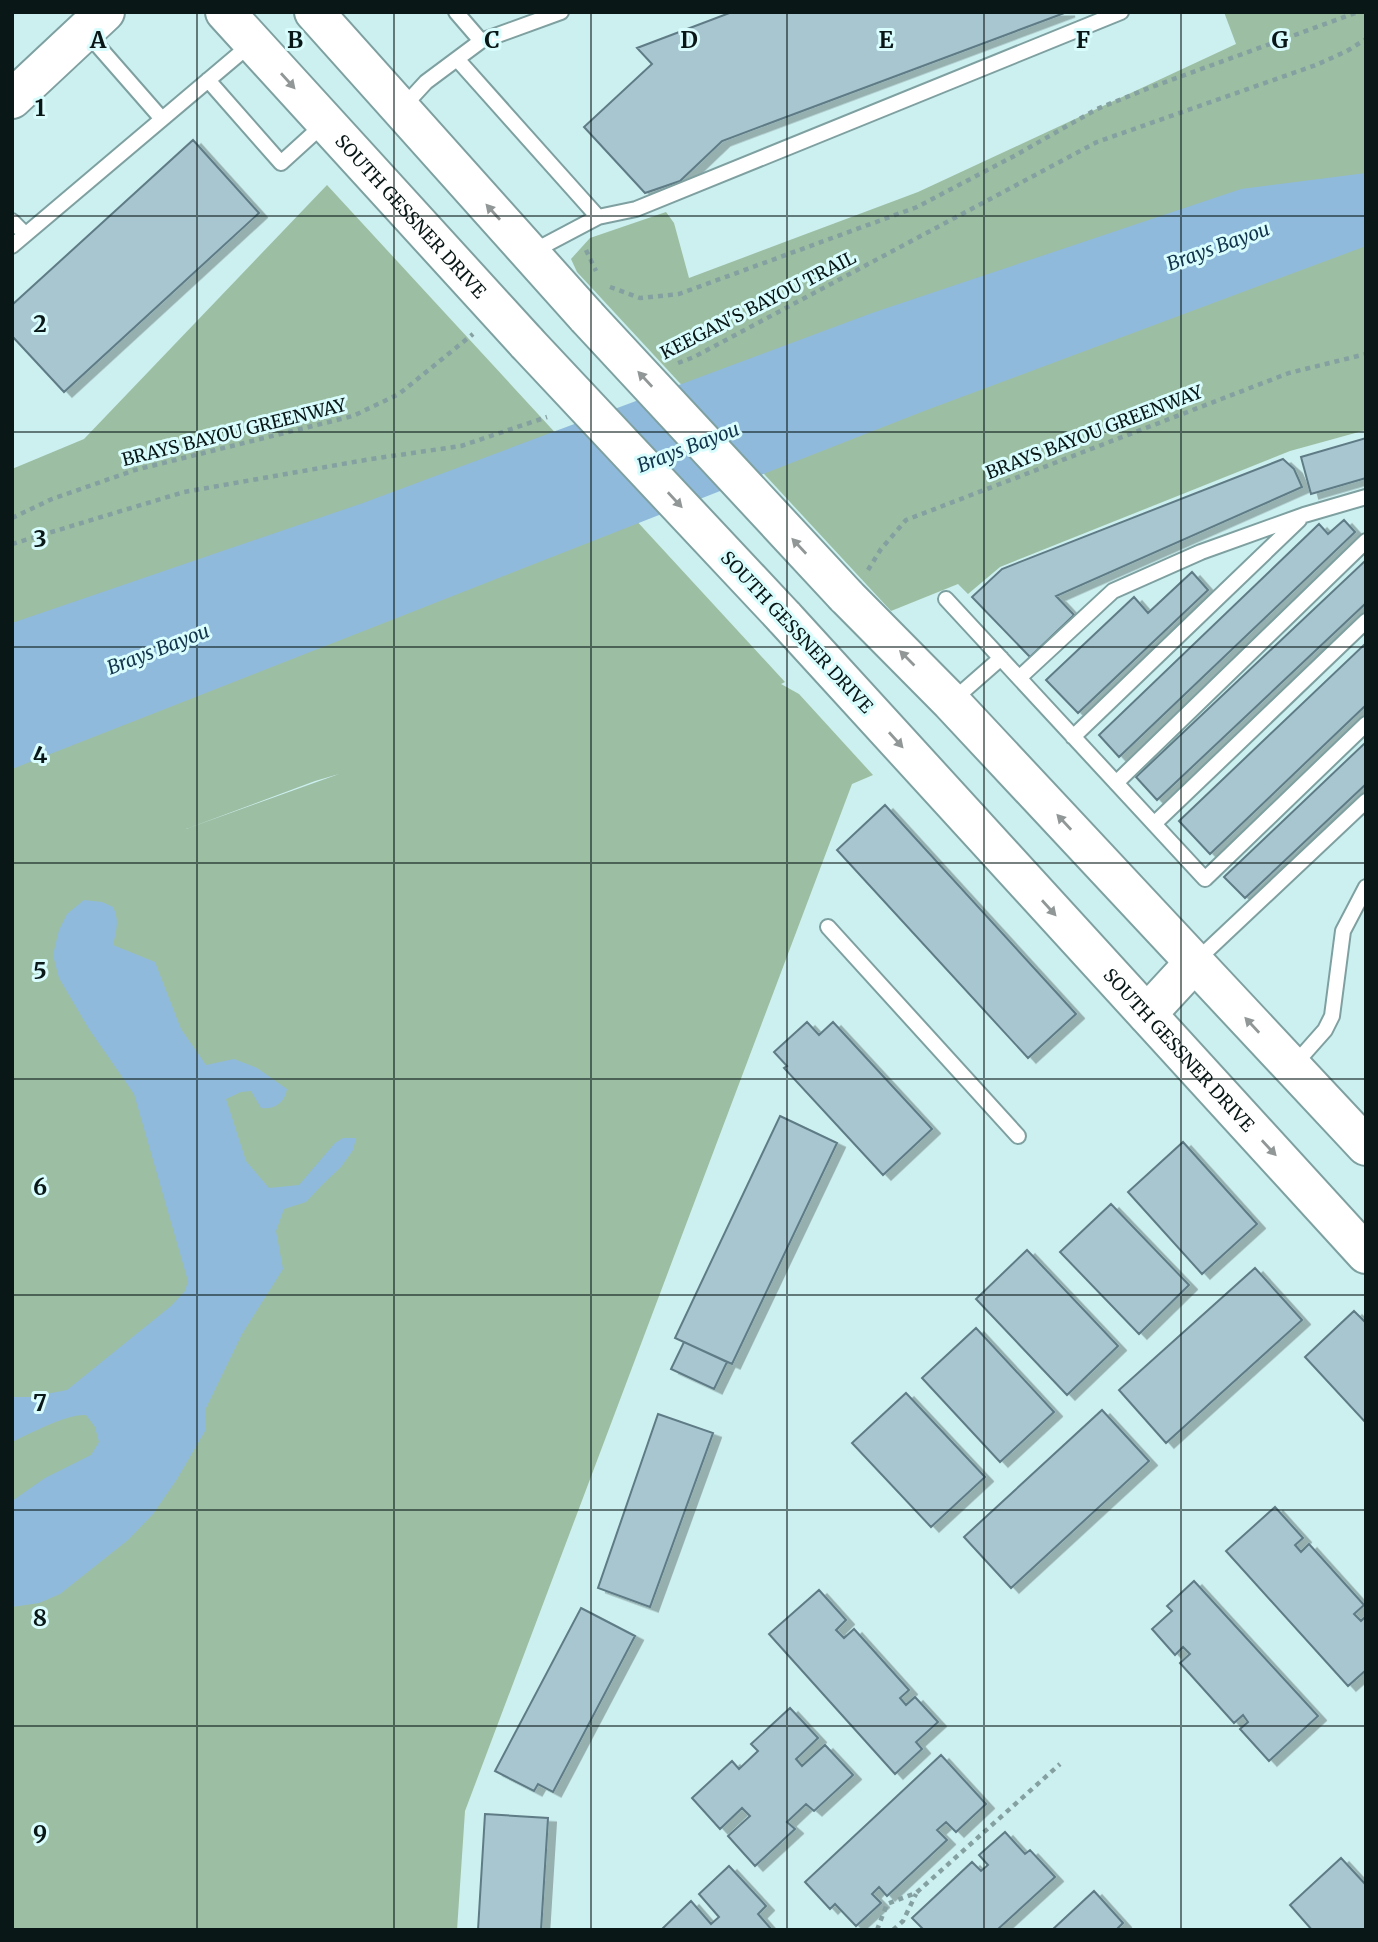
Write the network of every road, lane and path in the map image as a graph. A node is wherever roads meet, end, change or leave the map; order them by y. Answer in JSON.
{"nodes":[{"id":1,"x":225,"y":12,"type":"edge"},
{"id":2,"x":314,"y":12,"type":"edge"},
{"id":3,"x":456,"y":12,"type":"edge"},
{"id":4,"x":528,"y":12,"type":"edge"},
{"id":5,"x":561,"y":12,"type":"edge"},
{"id":6,"x":1121,"y":12,"type":"edge"},
{"id":7,"x":1358,"y":12,"type":"edge"},
{"id":8,"x":95,"y":22,"type":"edge"},
{"id":9,"x":520,"y":27,"type":"junction"},
{"id":10,"x":1366,"y":39,"type":"edge"},
{"id":11,"x":481,"y":41,"type":"junction"},
{"id":12,"x":253,"y":42,"type":"junction"},
{"id":13,"x":457,"y":59,"type":"junction"},
{"id":14,"x":208,"y":80,"type":"junction"},
{"id":15,"x":12,"y":99,"type":"edge"},
{"id":16,"x":401,"y":109,"type":"junction"},
{"id":17,"x":162,"y":119,"type":"junction"},
{"id":18,"x":326,"y":122,"type":"junction"},
{"id":19,"x":598,"y":217,"type":"junction"},
{"id":20,"x":12,"y":221,"type":"edge"},
{"id":21,"x":577,"y":228,"type":"junction"},
{"id":22,"x":25,"y":234,"type":"junction"},
{"id":23,"x":12,"y":246,"type":"edge"},
{"id":24,"x":530,"y":253,"type":"junction"},
{"id":25,"x":597,"y":273,"type":"dead end"},
{"id":26,"x":594,"y":301,"type":"junction"},
{"id":27,"x":473,"y":334,"type":"dead end"},
{"id":28,"x":1366,"y":354,"type":"edge"},
{"id":29,"x":668,"y":367,"type":"dead end"},
{"id":30,"x":552,"y":415,"type":"dead end"},
{"id":31,"x":1366,"y":497,"type":"edge"},
{"id":32,"x":1304,"y":516,"type":"junction"},
{"id":33,"x":12,"y":518,"type":"edge"},
{"id":34,"x":1366,"y":541,"type":"edge"},
{"id":35,"x":12,"y":544,"type":"edge"},
{"id":36,"x":854,"y":588,"type":"junction"},
{"id":37,"x":946,"y":599,"type":"dead end"},
{"id":38,"x":1366,"y":621,"type":"edge"},
{"id":39,"x":1001,"y":658,"type":"junction"},
{"id":40,"x":1019,"y":678,"type":"junction"},
{"id":41,"x":951,"y":702,"type":"junction"},
{"id":42,"x":1366,"y":724,"type":"edge"},
{"id":43,"x":1073,"y":737,"type":"junction"},
{"id":44,"x":1116,"y":783,"type":"junction"},
{"id":45,"x":1366,"y":801,"type":"edge"},
{"id":46,"x":1154,"y":824,"type":"junction"},
{"id":47,"x":1366,"y":887,"type":"edge"},
{"id":48,"x":828,"y":927,"type":"dead end"},
{"id":49,"x":1194,"y":963,"type":"junction"},
{"id":50,"x":1147,"y":1014,"type":"junction"},
{"id":51,"x":1292,"y":1067,"type":"junction"},
{"id":52,"x":1018,"y":1136,"type":"dead end"},
{"id":53,"x":1366,"y":1146,"type":"edge"},
{"id":54,"x":1366,"y":1254,"type":"edge"},
{"id":55,"x":1060,"y":1764,"type":"dead end"},
{"id":56,"x":916,"y":1893,"type":"junction"},
{"id":57,"x":877,"y":1930,"type":"edge"},
{"id":58,"x":893,"y":1930,"type":"edge"}],
"edges":[{"from":1,"to":12,"type":"main road","name":"SOUTH GESSNER DRIVE"},
{"from":2,"to":16,"type":"main road"},
{"from":3,"to":11,"type":"lane"},
{"from":4,"to":9,"type":"lane"},
{"from":5,"to":9,"type":"lane"},
{"from":6,"to":19,"type":"lane"},
{"from":7,"to":26,"type":"path","name":"KEEGAN'S BAYOU TRAIL"},
{"from":8,"to":15,"type":"main road"},
{"from":8,"to":17,"type":"lane"},
{"from":9,"to":11,"type":"lane"},
{"from":10,"to":29,"type":"path","name":"KEEGAN'S BAYOU TRAIL"},
{"from":11,"to":13,"type":"lane"},
{"from":12,"to":14,"type":"lane"},
{"from":12,"to":18,"type":"main road","name":"SOUTH GESSNER DRIVE","one_way":true},
{"from":13,"to":16,"type":"lane"},
{"from":13,"to":19,"type":"lane"},
{"from":14,"to":17,"type":"lane"},
{"from":14,"to":18,"type":"lane"},
{"from":24,"to":16,"type":"main road","one_way":true},
{"from":17,"to":22,"type":"lane"},
{"from":18,"to":50,"type":"main road","name":"SOUTH GESSNER DRIVE","one_way":true,"bridge":true},
{"from":19,"to":21,"type":"lane"},
{"from":20,"to":22,"type":"lane"},
{"from":21,"to":24,"type":"lane"},
{"from":21,"to":25,"type":"path"},
{"from":22,"to":23,"type":"lane"},
{"from":24,"to":26,"type":"main road"},
{"from":36,"to":26,"type":"main road","one_way":true,"bridge":true},
{"from":27,"to":33,"type":"path","name":"BRAYS BAYOU GREENWAY"},
{"from":28,"to":36,"type":"path","name":"BRAYS BAYOU GREENWAY"},
{"from":30,"to":35,"type":"path"},
{"from":31,"to":32,"type":"lane"},
{"from":32,"to":40,"type":"lane"},
{"from":32,"to":43,"type":"lane"},
{"from":34,"to":44,"type":"lane"},
{"from":41,"to":36,"type":"main road","one_way":true},
{"from":37,"to":39,"type":"lane"},
{"from":38,"to":46,"type":"lane"},
{"from":39,"to":40,"type":"lane"},
{"from":39,"to":41,"type":"lane"},
{"from":40,"to":43,"type":"lane"},
{"from":49,"to":41,"type":"main road","one_way":true},
{"from":42,"to":46,"type":"lane"},
{"from":43,"to":44,"type":"lane"},
{"from":44,"to":46,"type":"lane"},
{"from":45,"to":49,"type":"lane"},
{"from":47,"to":51,"type":"lane"},
{"from":48,"to":52,"type":"lane"},
{"from":49,"to":50,"type":"main road"},
{"from":51,"to":49,"type":"main road","one_way":true},
{"from":50,"to":54,"type":"main road","name":"SOUTH GESSNER DRIVE","one_way":true},
{"from":51,"to":53,"type":"main road"},
{"from":55,"to":56,"type":"path"},
{"from":56,"to":57,"type":"path"},
{"from":56,"to":58,"type":"path"}]}
